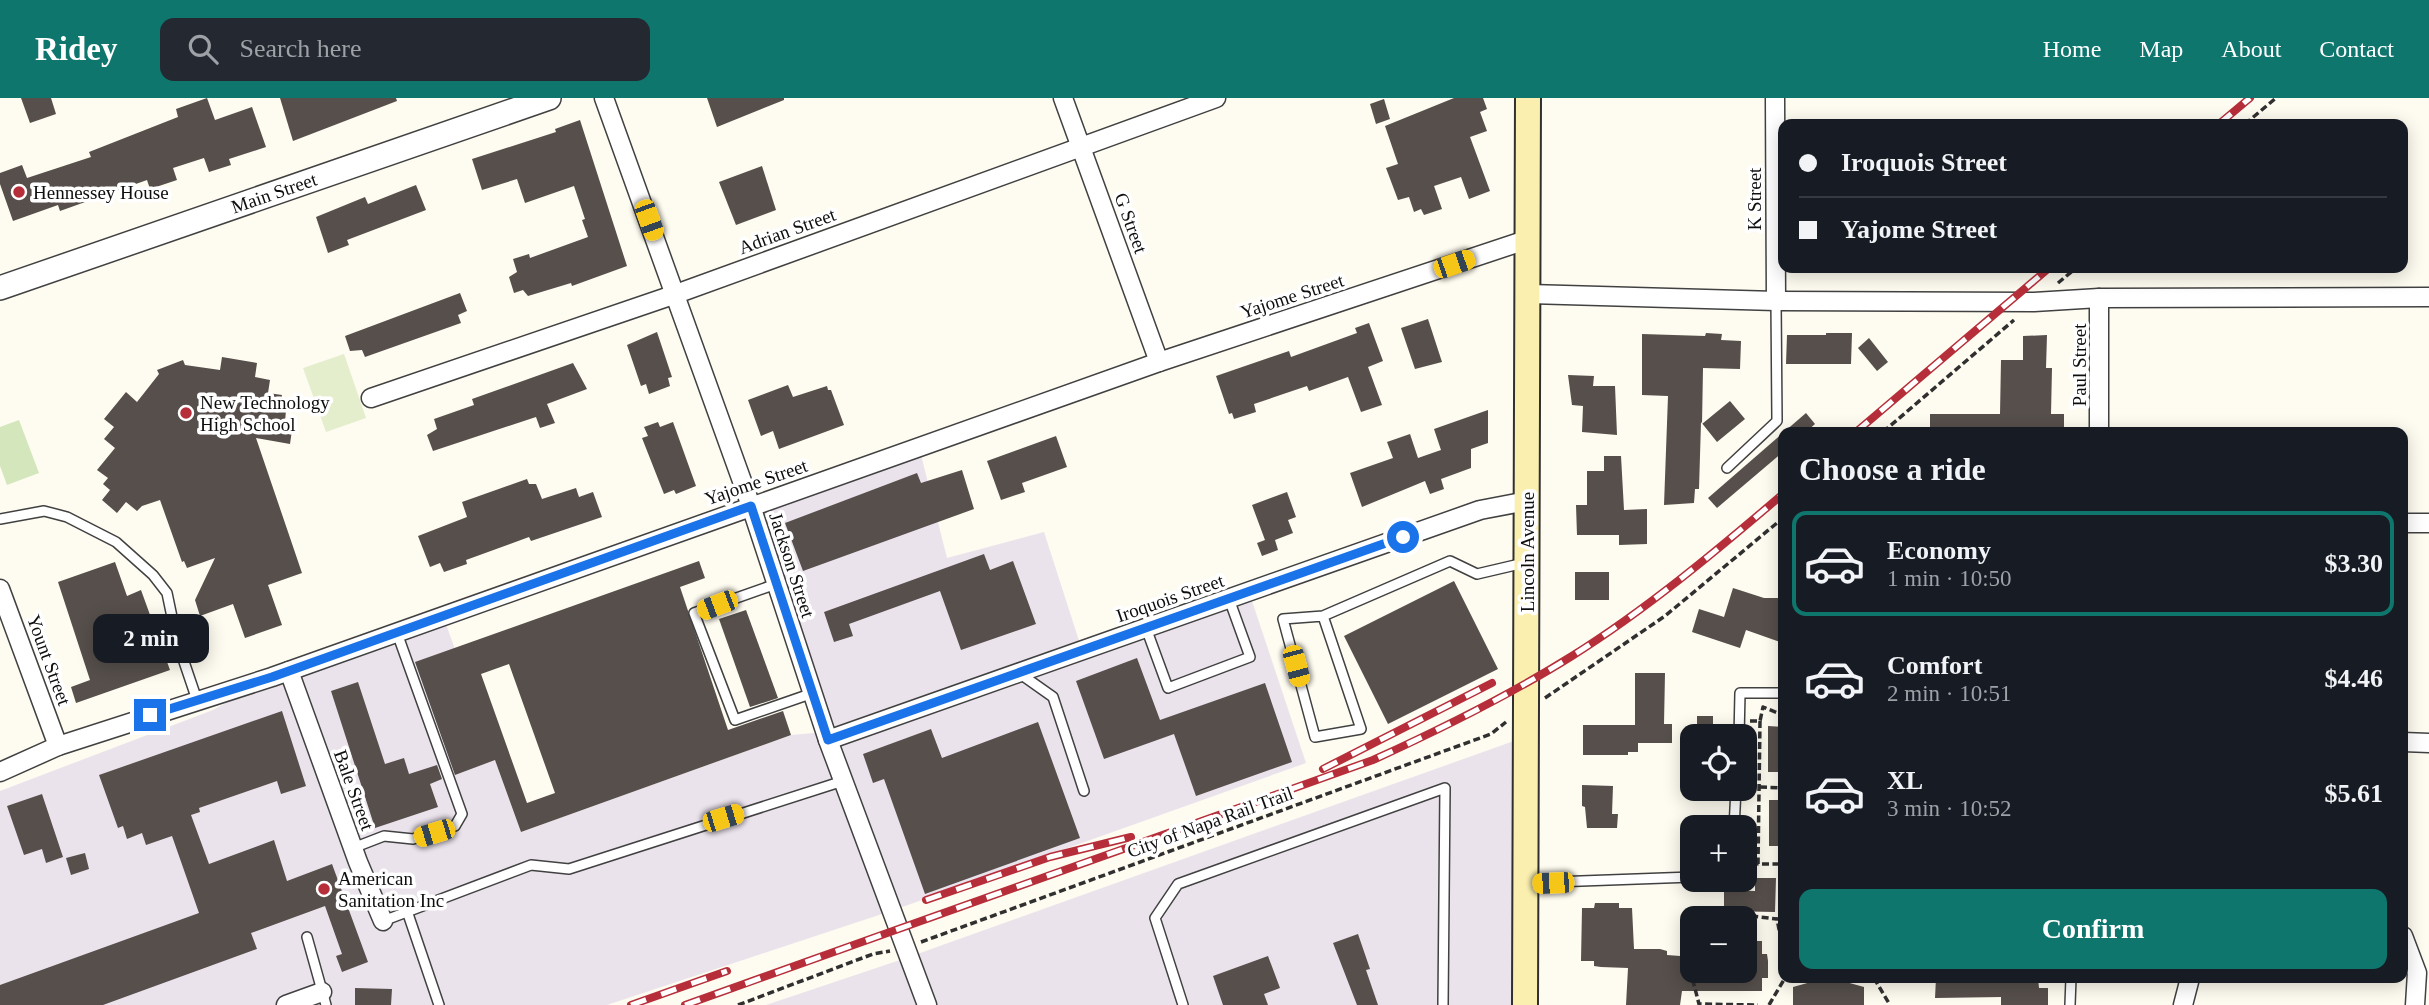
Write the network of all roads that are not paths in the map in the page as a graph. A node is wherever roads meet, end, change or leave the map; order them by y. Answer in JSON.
{"nodes":[{"id":1,"x":549,"y":98,"type":"edge"},
{"id":2,"x":604,"y":98,"type":"edge"},
{"id":3,"x":1063,"y":98,"type":"edge"},
{"id":4,"x":1216,"y":98,"type":"edge"},
{"id":5,"x":1528,"y":98,"type":"edge"},
{"id":6,"x":1775,"y":98,"type":"edge"},
{"id":7,"x":1081,"y":146,"type":"junction"},
{"id":8,"x":1529,"y":239,"type":"junction"},
{"id":9,"x":0,"y":288,"type":"edge"},
{"id":10,"x":676,"y":294,"type":"junction"},
{"id":11,"x":1529,"y":294,"type":"junction"},
{"id":12,"x":2099,"y":298,"type":"junction"},
{"id":13,"x":2429,"y":298,"type":"edge"},
{"id":14,"x":1776,"y":301,"type":"junction"},
{"id":15,"x":1159,"y":362,"type":"junction"},
{"id":16,"x":371,"y":398,"type":"dead end"},
{"id":17,"x":2099,"y":427,"type":"edge"},
{"id":18,"x":1727,"y":468,"type":"dead end"},
{"id":19,"x":1527,"y":501,"type":"junction"},
{"id":20,"x":751,"y":506,"type":"junction"},
{"id":21,"x":0,"y":519,"type":"edge"},
{"id":22,"x":2408,"y":523,"type":"edge"},
{"id":23,"x":2429,"y":523,"type":"edge"},
{"id":24,"x":1526,"y":562,"type":"junction"},
{"id":25,"x":776,"y":584,"type":"junction"},
{"id":26,"x":0,"y":589,"type":"edge"},
{"id":27,"x":1229,"y":599,"type":"junction"},
{"id":28,"x":1323,"y":616,"type":"junction"},
{"id":29,"x":1146,"y":628,"type":"junction"},
{"id":30,"x":397,"y":633,"type":"junction"},
{"id":31,"x":289,"y":671,"type":"junction"},
{"id":32,"x":1018,"y":672,"type":"junction"},
{"id":33,"x":1778,"y":693,"type":"edge"},
{"id":34,"x":813,"y":694,"type":"junction"},
{"id":35,"x":197,"y":700,"type":"junction"},
{"id":36,"x":1739,"y":724,"type":"edge"},
{"id":37,"x":828,"y":740,"type":"junction"},
{"id":38,"x":2408,"y":742,"type":"edge"},
{"id":39,"x":2429,"y":743,"type":"edge"},
{"id":40,"x":58,"y":746,"type":"junction"},
{"id":41,"x":0,"y":772,"type":"edge"},
{"id":42,"x":843,"y":781,"type":"junction"},
{"id":43,"x":1084,"y":791,"type":"dead end"},
{"id":44,"x":353,"y":849,"type":"junction"},
{"id":45,"x":1680,"y":877,"type":"edge"},
{"id":46,"x":1525,"y":883,"type":"junction"},
{"id":47,"x":407,"y":912,"type":"junction"},
{"id":48,"x":383,"y":921,"type":"joint"},
{"id":49,"x":307,"y":937,"type":"dead end"},
{"id":50,"x":2408,"y":949,"type":"edge"},
{"id":51,"x":2071,"y":983,"type":"edge"},
{"id":52,"x":2189,"y":983,"type":"edge"},
{"id":53,"x":324,"y":999,"type":"edge"},
{"id":54,"x":286,"y":1005,"type":"edge"},
{"id":55,"x":439,"y":1005,"type":"edge"},
{"id":56,"x":927,"y":1005,"type":"edge"},
{"id":57,"x":1183,"y":1005,"type":"edge"},
{"id":58,"x":1443,"y":1005,"type":"edge"},
{"id":59,"x":1525,"y":1005,"type":"edge"},
{"id":60,"x":2070,"y":1005,"type":"edge"},
{"id":61,"x":2182,"y":1005,"type":"edge"},
{"id":62,"x":2415,"y":1005,"type":"edge"}],
"edges":[{"from":1,"to":9,"type":"street","name":"Main Street"},
{"from":2,"to":10,"type":"street","name":"Jackson Street"},
{"from":3,"to":7,"type":"street","name":"G Street"},
{"from":4,"to":7,"type":"street","name":"Adrian Street"},
{"from":5,"to":8,"type":"main road","name":"Lincoln Avenue"},
{"from":6,"to":14,"type":"street","name":"K Street"},
{"from":7,"to":10,"type":"street","name":"Adrian Street"},
{"from":7,"to":15,"type":"street","name":"G Street"},
{"from":8,"to":11,"type":"main road","name":"Lincoln Avenue"},
{"from":8,"to":15,"type":"street","name":"Yajome Street"},
{"from":10,"to":16,"type":"street","name":"Adrian Street"},
{"from":10,"to":20,"type":"street","name":"Jackson Street"},
{"from":11,"to":14,"type":"street"},
{"from":11,"to":19,"type":"main road","name":"Lincoln Avenue"},
{"from":12,"to":13,"type":"street"},
{"from":12,"to":14,"type":"street"},
{"from":12,"to":17,"type":"street","name":"Paul Street"},
{"from":14,"to":18,"type":"lane"},
{"from":15,"to":20,"type":"street","name":"Yajome Street"},
{"from":19,"to":24,"type":"main road","name":"Lincoln Avenue"},
{"from":19,"to":27,"type":"street","name":"Iroquois Street"},
{"from":20,"to":25,"type":"street","name":"Jackson Street"},
{"from":20,"to":30,"type":"street","name":"Yajome Street"},
{"from":21,"to":35,"type":"lane"},
{"from":22,"to":23,"type":"street"},
{"from":24,"to":28,"type":"lane"},
{"from":24,"to":46,"type":"main road","name":"Lincoln Avenue"},
{"from":25,"to":34,"type":"street","name":"Jackson Street"},
{"from":25,"to":34,"type":"lane"},
{"from":26,"to":40,"type":"street","name":"Yount Street"},
{"from":27,"to":29,"type":"street","name":"Iroquois Street"},
{"from":27,"to":29,"type":"lane"},
{"from":28,"to":28,"type":"lane"},
{"from":29,"to":32,"type":"street","name":"Iroquois Street"},
{"from":30,"to":31,"type":"street","name":"Yajome Street"},
{"from":30,"to":44,"type":"lane"},
{"from":31,"to":35,"type":"street","name":"Yajome Street"},
{"from":31,"to":44,"type":"street","name":"Bale Street"},
{"from":32,"to":37,"type":"street","name":"Iroquois Street"},
{"from":32,"to":43,"type":"lane"},
{"from":33,"to":36,"type":"lane"},
{"from":34,"to":37,"type":"street","name":"Jackson Street"},
{"from":35,"to":40,"type":"street","name":"Yajome Street"},
{"from":37,"to":42,"type":"street","name":"Jackson Street"},
{"from":38,"to":39,"type":"street"},
{"from":40,"to":41,"type":"street","name":"Yajome Street"},
{"from":42,"to":47,"type":"lane"},
{"from":42,"to":56,"type":"street","name":"Jackson Street"},
{"from":44,"to":48,"type":"street","name":"Bale Street"},
{"from":45,"to":46,"type":"lane"},
{"from":46,"to":59,"type":"main road","name":"Lincoln Avenue"},
{"from":47,"to":48,"type":"lane"},
{"from":47,"to":55,"type":"lane"},
{"from":49,"to":53,"type":"lane"},
{"from":50,"to":62,"type":"street"},
{"from":51,"to":60,"type":"lane"},
{"from":52,"to":61,"type":"street"},
{"from":53,"to":54,"type":"street"},
{"from":57,"to":58,"type":"lane"}]}
